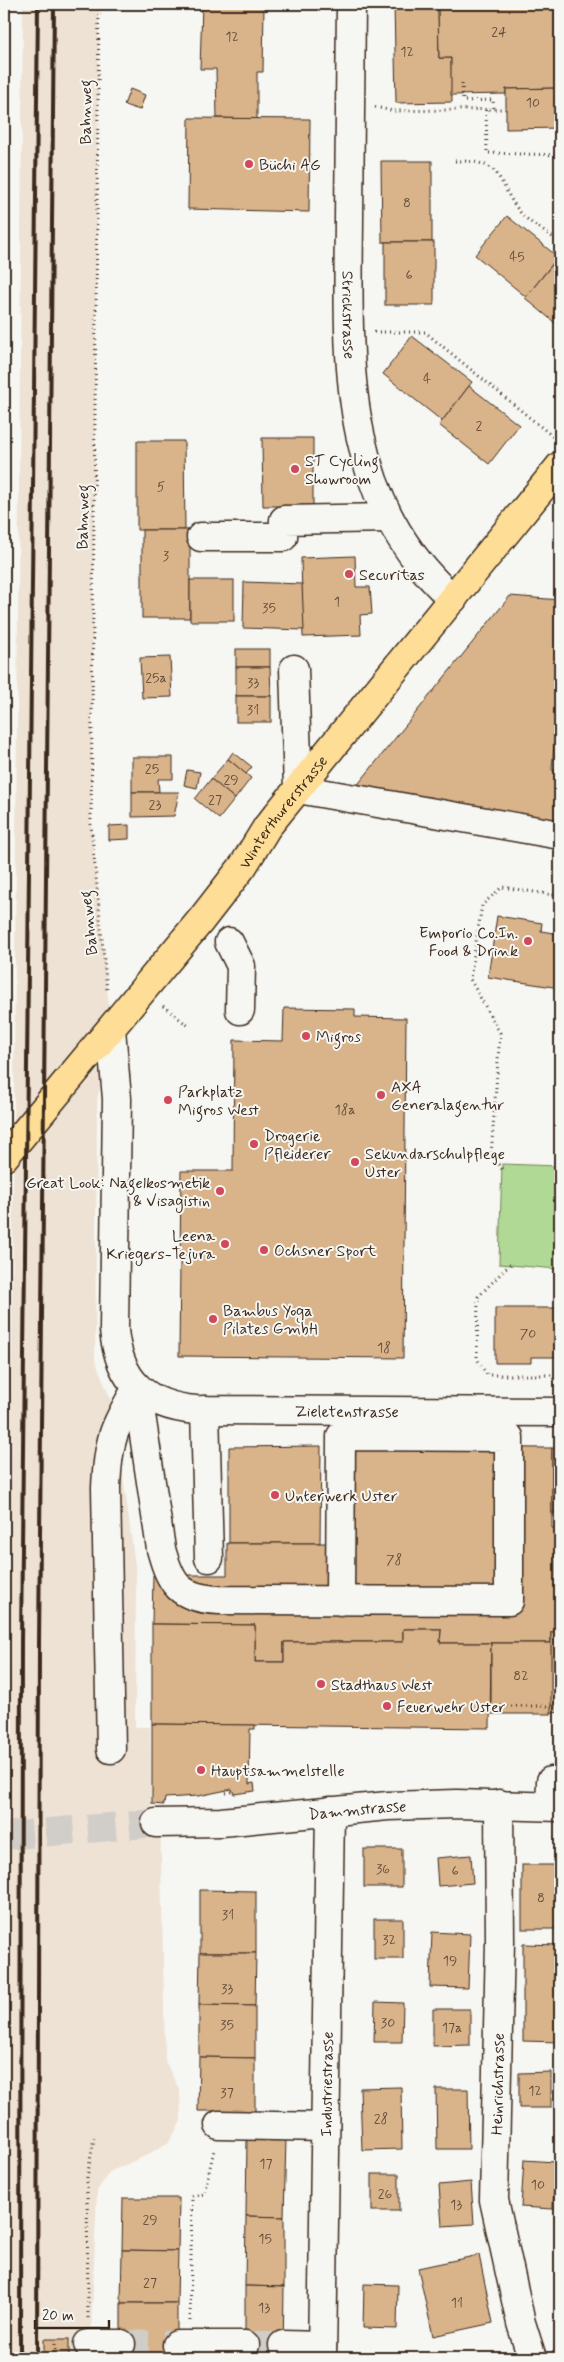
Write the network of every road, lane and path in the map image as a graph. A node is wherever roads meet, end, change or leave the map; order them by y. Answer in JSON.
{"nodes":[{"id":1,"x":98,"y":4,"type":"edge"},
{"id":2,"x":351,"y":4,"type":"edge"},
{"id":3,"x":462,"y":83,"type":"dead end"},
{"id":4,"x":374,"y":107,"type":"dead end"},
{"id":5,"x":506,"y":109,"type":"dead end"},
{"id":6,"x":486,"y":110,"type":"junction"},
{"id":7,"x":494,"y":110,"type":"junction"},
{"id":8,"x":560,"y":155,"type":"edge"},
{"id":9,"x":455,"y":161,"type":"dead end"},
{"id":10,"x":560,"y":243,"type":"edge"},
{"id":11,"x":348,"y":331,"type":"junction"},
{"id":12,"x":560,"y":443,"type":"edge"},
{"id":13,"x":560,"y":466,"type":"edge"},
{"id":14,"x":390,"y":518,"type":"junction"},
{"id":15,"x":200,"y":537,"type":"dead end"},
{"id":16,"x":454,"y":599,"type":"junction"},
{"id":17,"x":294,"y":670,"type":"dead end"},
{"id":18,"x":298,"y":789,"type":"junction"},
{"id":19,"x":560,"y":835,"type":"edge"},
{"id":20,"x":560,"y":896,"type":"edge"},
{"id":21,"x":229,"y":942,"type":"dead end"},
{"id":22,"x":158,"y":1003,"type":"dead end"},
{"id":23,"x":240,"y":1010,"type":"dead end"},
{"id":24,"x":190,"y":1027,"type":"dead end"},
{"id":25,"x":111,"y":1029,"type":"junction"},
{"id":26,"x":4,"y":1157,"type":"edge"},
{"id":27,"x":502,"y":1169,"type":"dead end"},
{"id":28,"x":510,"y":1264,"type":"dead end"},
{"id":29,"x":560,"y":1375,"type":"edge"},
{"id":30,"x":137,"y":1388,"type":"junction"},
{"id":31,"x":205,"y":1410,"type":"junction"},
{"id":32,"x":560,"y":1412,"type":"edge"},
{"id":33,"x":552,"y":1516,"type":"dead end"},
{"id":34,"x":560,"y":1516,"type":"edge"},
{"id":35,"x":210,"y":1558,"type":"dead end"},
{"id":36,"x":340,"y":1600,"type":"junction"},
{"id":37,"x":4,"y":1690,"type":"edge"},
{"id":38,"x":491,"y":1706,"type":"dead end"},
{"id":39,"x":560,"y":1706,"type":"edge"},
{"id":40,"x":111,"y":1749,"type":"dead end"},
{"id":41,"x":484,"y":1797,"type":"junction"},
{"id":42,"x":554,"y":1798,"type":"edge"},
{"id":43,"x":330,"y":1811,"type":"junction"},
{"id":44,"x":156,"y":1823,"type":"tunnel mouth"},
{"id":45,"x":4,"y":1904,"type":"edge"},
{"id":46,"x":219,"y":2125,"type":"joint"},
{"id":47,"x":325,"y":2127,"type":"junction"},
{"id":48,"x":94,"y":2138,"type":"dead end"},
{"id":49,"x":88,"y":2302,"type":"dead end"},
{"id":50,"x":4,"y":2338,"type":"edge"},
{"id":51,"x":55,"y":2344,"type":"dead end"},
{"id":52,"x":88,"y":2344,"type":"dead end"},
{"id":53,"x":121,"y":2344,"type":"tunnel mouth"},
{"id":54,"x":184,"y":2345,"type":"joint"},
{"id":55,"x":245,"y":2345,"type":"tunnel mouth"},
{"id":56,"x":283,"y":2345,"type":"tunnel mouth"},
{"id":57,"x":322,"y":2352,"type":"edge"},
{"id":58,"x":8,"y":2358,"type":"edge"},
{"id":59,"x":56,"y":2358,"type":"edge"},
{"id":60,"x":532,"y":2358,"type":"edge"}],
"edges":[{"from":1,"to":25,"type":"path","name":"Bahnweg"},
{"from":2,"to":11,"type":"street","name":"Strickstrasse"},
{"from":3,"to":7,"type":"path"},
{"from":4,"to":6,"type":"path"},
{"from":5,"to":7,"type":"path"},
{"from":6,"to":7,"type":"path"},
{"from":6,"to":8,"type":"path"},
{"from":9,"to":10,"type":"path"},
{"from":11,"to":12,"type":"path"},
{"from":11,"to":14,"type":"street","name":"Strickstrasse"},
{"from":13,"to":16,"type":"main road","name":"Winterthurerstrasse"},
{"from":14,"to":15,"type":"street"},
{"from":14,"to":16,"type":"street","name":"Strickstrasse"},
{"from":16,"to":18,"type":"main road","name":"Winterthurerstrasse"},
{"from":17,"to":18,"type":"street"},
{"from":18,"to":19,"type":"street"},
{"from":18,"to":25,"type":"main road","name":"Winterthurerstrasse"},
{"from":20,"to":27,"type":"path"},
{"from":21,"to":23,"type":"street"},
{"from":22,"to":24,"type":"path"},
{"from":25,"to":26,"type":"main road","name":"Winterthurerstrasse"},
{"from":25,"to":30,"type":"street","name":"Zieletenstrasse"},
{"from":28,"to":29,"type":"path"},
{"from":30,"to":31,"type":"street","name":"Zieletenstrasse"},
{"from":30,"to":36,"type":"street"},
{"from":30,"to":40,"type":"street"},
{"from":31,"to":32,"type":"street","name":"Zieletenstrasse"},
{"from":31,"to":35,"type":"street"},
{"from":33,"to":34,"type":"path"},
{"from":36,"to":36,"type":"street"},
{"from":37,"to":45,"type":"path"},
{"from":38,"to":39,"type":"path"},
{"from":41,"to":42,"type":"street","name":"Dammstrasse"},
{"from":41,"to":43,"type":"street","name":"Dammstrasse"},
{"from":41,"to":60,"type":"street","name":"Heinrichstrasse"},
{"from":43,"to":44,"type":"street","name":"Dammstrasse"},
{"from":43,"to":47,"type":"street","name":"Industriestrasse"},
{"from":46,"to":47,"type":"street"},
{"from":46,"to":54,"type":"path"},
{"from":47,"to":57,"type":"street","name":"Industriestrasse"},
{"from":48,"to":49,"type":"path"},
{"from":50,"to":58,"type":"path"},
{"from":51,"to":59,"type":"path"},
{"from":52,"to":53,"type":"street"},
{"from":54,"to":55,"type":"street"},
{"from":56,"to":57,"type":"street"}]}
